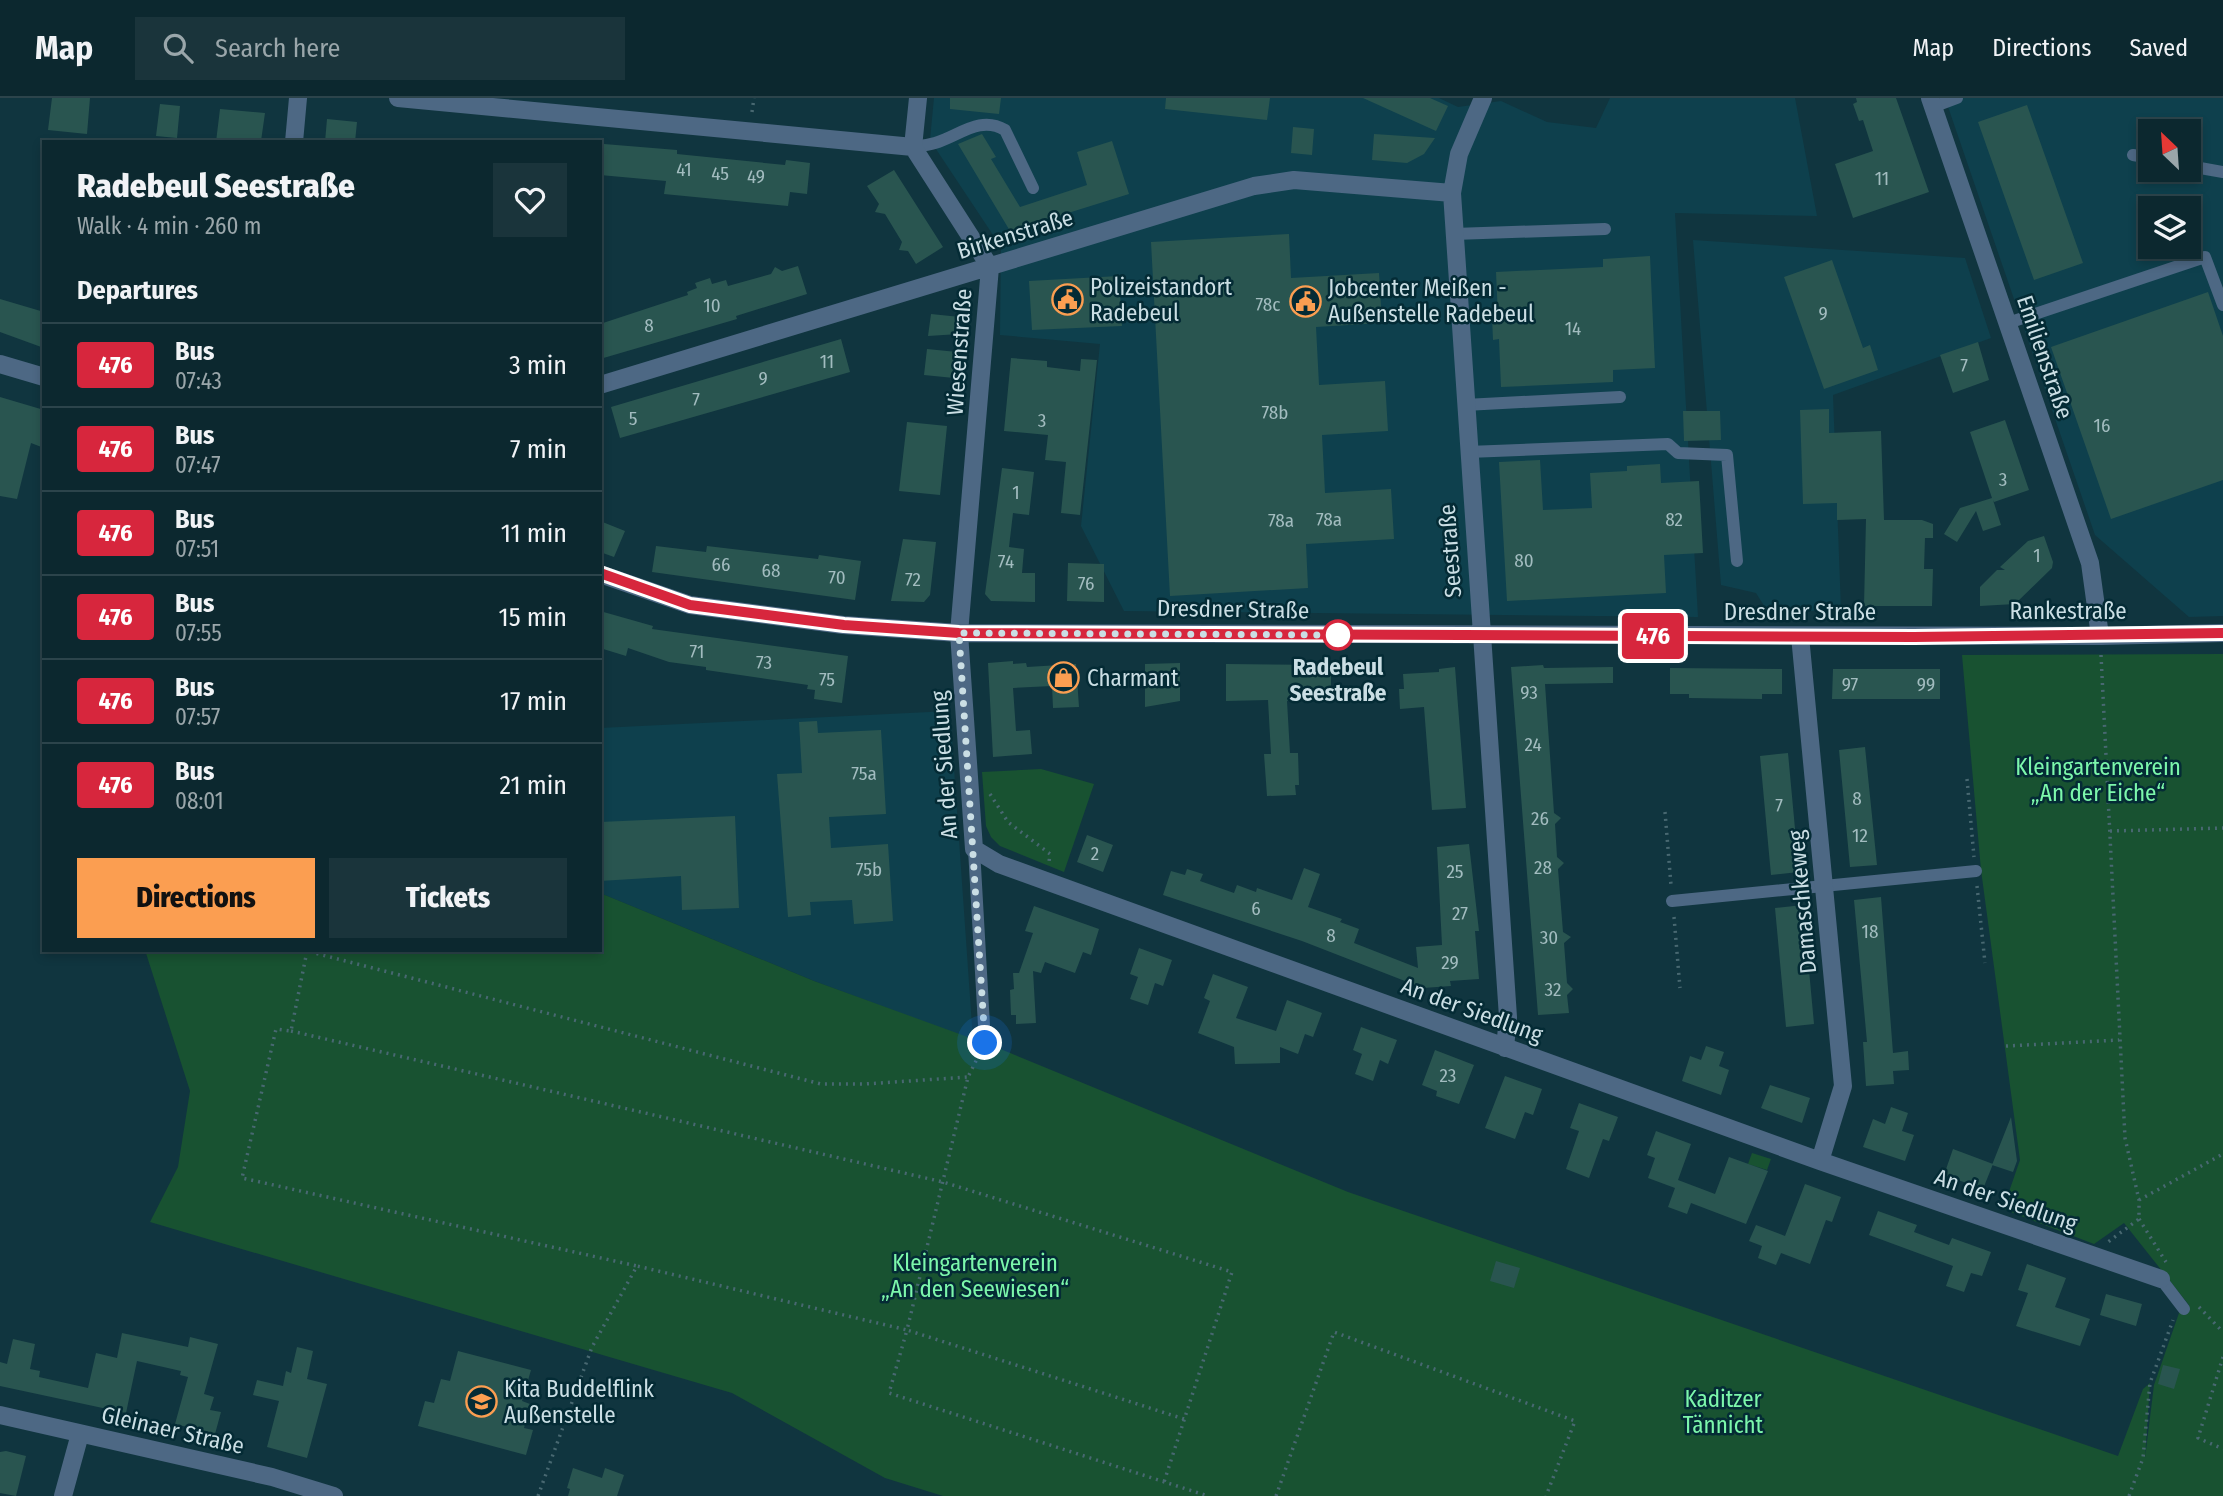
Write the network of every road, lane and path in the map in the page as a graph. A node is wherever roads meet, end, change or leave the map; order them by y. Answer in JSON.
{"nodes":[{"id":1,"x":298,"y":98,"type":"edge"},
{"id":2,"x":398,"y":98,"type":"edge"},
{"id":3,"x":918,"y":98,"type":"edge"},
{"id":4,"x":1483,"y":98,"type":"edge"},
{"id":5,"x":1957,"y":98,"type":"edge"},
{"id":6,"x":1932,"y":102,"type":"edge"},
{"id":7,"x":294,"y":140,"type":"edge"},
{"id":8,"x":913,"y":147,"type":"junction"},
{"id":9,"x":2133,"y":155,"type":"dead end"},
{"id":10,"x":2138,"y":156,"type":"edge"},
{"id":11,"x":2202,"y":168,"type":"edge"},
{"id":12,"x":2223,"y":172,"type":"edge"},
{"id":13,"x":1033,"y":188,"type":"dead end"},
{"id":14,"x":1452,"y":193,"type":"junction"},
{"id":15,"x":1605,"y":229,"type":"dead end"},
{"id":16,"x":1454,"y":234,"type":"junction"},
{"id":17,"x":990,"y":267,"type":"junction"},
{"id":18,"x":2220,"y":287,"type":"edge"},
{"id":19,"x":2223,"y":304,"type":"edge"},
{"id":20,"x":2008,"y":323,"type":"junction"},
{"id":21,"x":0,"y":364,"type":"edge"},
{"id":22,"x":42,"y":376,"type":"edge"},
{"id":23,"x":602,"y":384,"type":"edge"},
{"id":24,"x":1620,"y":397,"type":"dead end"},
{"id":25,"x":1465,"y":405,"type":"junction"},
{"id":26,"x":1468,"y":452,"type":"junction"},
{"id":27,"x":1737,"y":561,"type":"dead end"},
{"id":28,"x":602,"y":574,"type":"edge"},
{"id":29,"x":959,"y":633,"type":"junction"},
{"id":30,"x":2223,"y":633,"type":"edge"},
{"id":31,"x":1480,"y":636,"type":"junction"},
{"id":32,"x":1800,"y":636,"type":"junction"},
{"id":33,"x":2100,"y":636,"type":"junction"},
{"id":34,"x":1914,"y":637,"type":"joint"},
{"id":35,"x":968,"y":784,"type":"junction"},
{"id":36,"x":2223,"y":828,"type":"edge"},
{"id":37,"x":2110,"y":831,"type":"junction"},
{"id":38,"x":974,"y":849,"type":"junction"},
{"id":39,"x":1976,"y":871,"type":"dead end"},
{"id":40,"x":1047,"y":882,"type":"junction"},
{"id":41,"x":1826,"y":886,"type":"junction"},
{"id":42,"x":1672,"y":901,"type":"dead end"},
{"id":43,"x":305,"y":952,"type":"edge"},
{"id":44,"x":309,"y":952,"type":"edge"},
{"id":45,"x":291,"y":1031,"type":"junction"},
{"id":46,"x":2119,"y":1040,"type":"junction"},
{"id":47,"x":985,"y":1043,"type":"joint"},
{"id":48,"x":2006,"y":1046,"type":"dead end"},
{"id":49,"x":1505,"y":1048,"type":"junction"},
{"id":50,"x":968,"y":1077,"type":"junction"},
{"id":51,"x":2223,"y":1154,"type":"edge"},
{"id":52,"x":1820,"y":1161,"type":"junction"},
{"id":53,"x":943,"y":1182,"type":"junction"},
{"id":54,"x":2139,"y":1200,"type":"junction"},
{"id":55,"x":2089,"y":1255,"type":"junction"},
{"id":56,"x":637,"y":1266,"type":"junction"},
{"id":57,"x":2161,"y":1279,"type":"joint"},
{"id":58,"x":2181,"y":1305,"type":"joint"},
{"id":59,"x":907,"y":1330,"type":"junction"},
{"id":60,"x":2223,"y":1357,"type":"edge"},
{"id":61,"x":0,"y":1415,"type":"edge"},
{"id":62,"x":1184,"y":1419,"type":"junction"},
{"id":63,"x":79,"y":1434,"type":"junction"},
{"id":64,"x":2223,"y":1449,"type":"edge"},
{"id":65,"x":1164,"y":1482,"type":"junction"},
{"id":66,"x":63,"y":1496,"type":"edge"},
{"id":67,"x":334,"y":1496,"type":"edge"},
{"id":68,"x":538,"y":1496,"type":"edge"},
{"id":69,"x":1208,"y":1496,"type":"edge"},
{"id":70,"x":1276,"y":1496,"type":"edge"},
{"id":71,"x":1546,"y":1496,"type":"edge"},
{"id":72,"x":2129,"y":1496,"type":"edge"}],
"edges":[{"from":1,"to":7,"type":"street"},
{"from":2,"to":8,"type":"street"},
{"from":3,"to":8,"type":"street"},
{"from":4,"to":14,"type":"street","name":"Seestraße"},
{"from":5,"to":6,"type":"lane"},
{"from":6,"to":20,"type":"street","name":"Emilienstraße"},
{"from":8,"to":13,"type":"lane"},
{"from":8,"to":17,"type":"street","name":"Wiesenstraße"},
{"from":9,"to":10,"type":"lane"},
{"from":11,"to":12,"type":"lane"},
{"from":14,"to":16,"type":"street","name":"Seestraße"},
{"from":14,"to":17,"type":"street","name":"Birkenstraße"},
{"from":15,"to":16,"type":"lane"},
{"from":16,"to":25,"type":"street","name":"Seestraße"},
{"from":17,"to":23,"type":"street","name":"Birkenstraße"},
{"from":17,"to":29,"type":"street","name":"Wiesenstraße"},
{"from":18,"to":19,"type":"lane"},
{"from":18,"to":20,"type":"lane"},
{"from":20,"to":33,"type":"street","name":"Emilienstraße"},
{"from":21,"to":22,"type":"street"},
{"from":24,"to":25,"type":"lane"},
{"from":25,"to":26,"type":"street","name":"Seestraße"},
{"from":26,"to":27,"type":"lane"},
{"from":26,"to":31,"type":"street","name":"Seestraße"},
{"from":28,"to":29,"type":"street","name":"Dresdner Straße"},
{"from":29,"to":31,"type":"street","name":"Dresdner Straße"},
{"from":29,"to":35,"type":"street","name":"An der Siedlung"},
{"from":30,"to":33,"type":"street","name":"Rankestraße"},
{"from":31,"to":32,"type":"street","name":"Dresdner Straße"},
{"from":31,"to":49,"type":"street","name":"Seestraße"},
{"from":32,"to":34,"type":"street","name":"Dresdner Straße"},
{"from":32,"to":41,"type":"street","name":"Damaschkeweg"},
{"from":33,"to":34,"type":"street","name":"Rankestraße"},
{"from":33,"to":37,"type":"path"},
{"from":35,"to":38,"type":"street","name":"An der Siedlung"},
{"from":35,"to":40,"type":"path"},
{"from":36,"to":37,"type":"path"},
{"from":37,"to":46,"type":"path"},
{"from":38,"to":40,"type":"street","name":"An der Siedlung"},
{"from":38,"to":47,"type":"lane"},
{"from":39,"to":41,"type":"lane"},
{"from":40,"to":49,"type":"street","name":"An der Siedlung"},
{"from":41,"to":42,"type":"lane"},
{"from":41,"to":52,"type":"street","name":"Damaschkeweg"},
{"from":43,"to":45,"type":"path"},
{"from":44,"to":50,"type":"path"},
{"from":45,"to":53,"type":"path"},
{"from":45,"to":56,"type":"path"},
{"from":46,"to":48,"type":"path"},
{"from":46,"to":54,"type":"path"},
{"from":47,"to":50,"type":"path"},
{"from":49,"to":52,"type":"street","name":"An der Siedlung"},
{"from":50,"to":53,"type":"path"},
{"from":51,"to":54,"type":"path"},
{"from":52,"to":55,"type":"street","name":"An der Siedlung"},
{"from":53,"to":59,"type":"path"},
{"from":53,"to":62,"type":"path"},
{"from":54,"to":55,"type":"path"},
{"from":55,"to":57,"type":"street","name":"An der Siedlung"},
{"from":56,"to":59,"type":"path"},
{"from":56,"to":68,"type":"path"},
{"from":57,"to":58,"type":"lane"},
{"from":58,"to":72,"type":"path"},
{"from":59,"to":62,"type":"path"},
{"from":59,"to":65,"type":"path"},
{"from":60,"to":64,"type":"path"},
{"from":61,"to":63,"type":"street","name":"Gleinaer Straße"},
{"from":62,"to":65,"type":"path"},
{"from":63,"to":66,"type":"street"},
{"from":63,"to":67,"type":"street","name":"Gleinaer Straße"},
{"from":65,"to":69,"type":"path"},
{"from":70,"to":71,"type":"path"}]}
